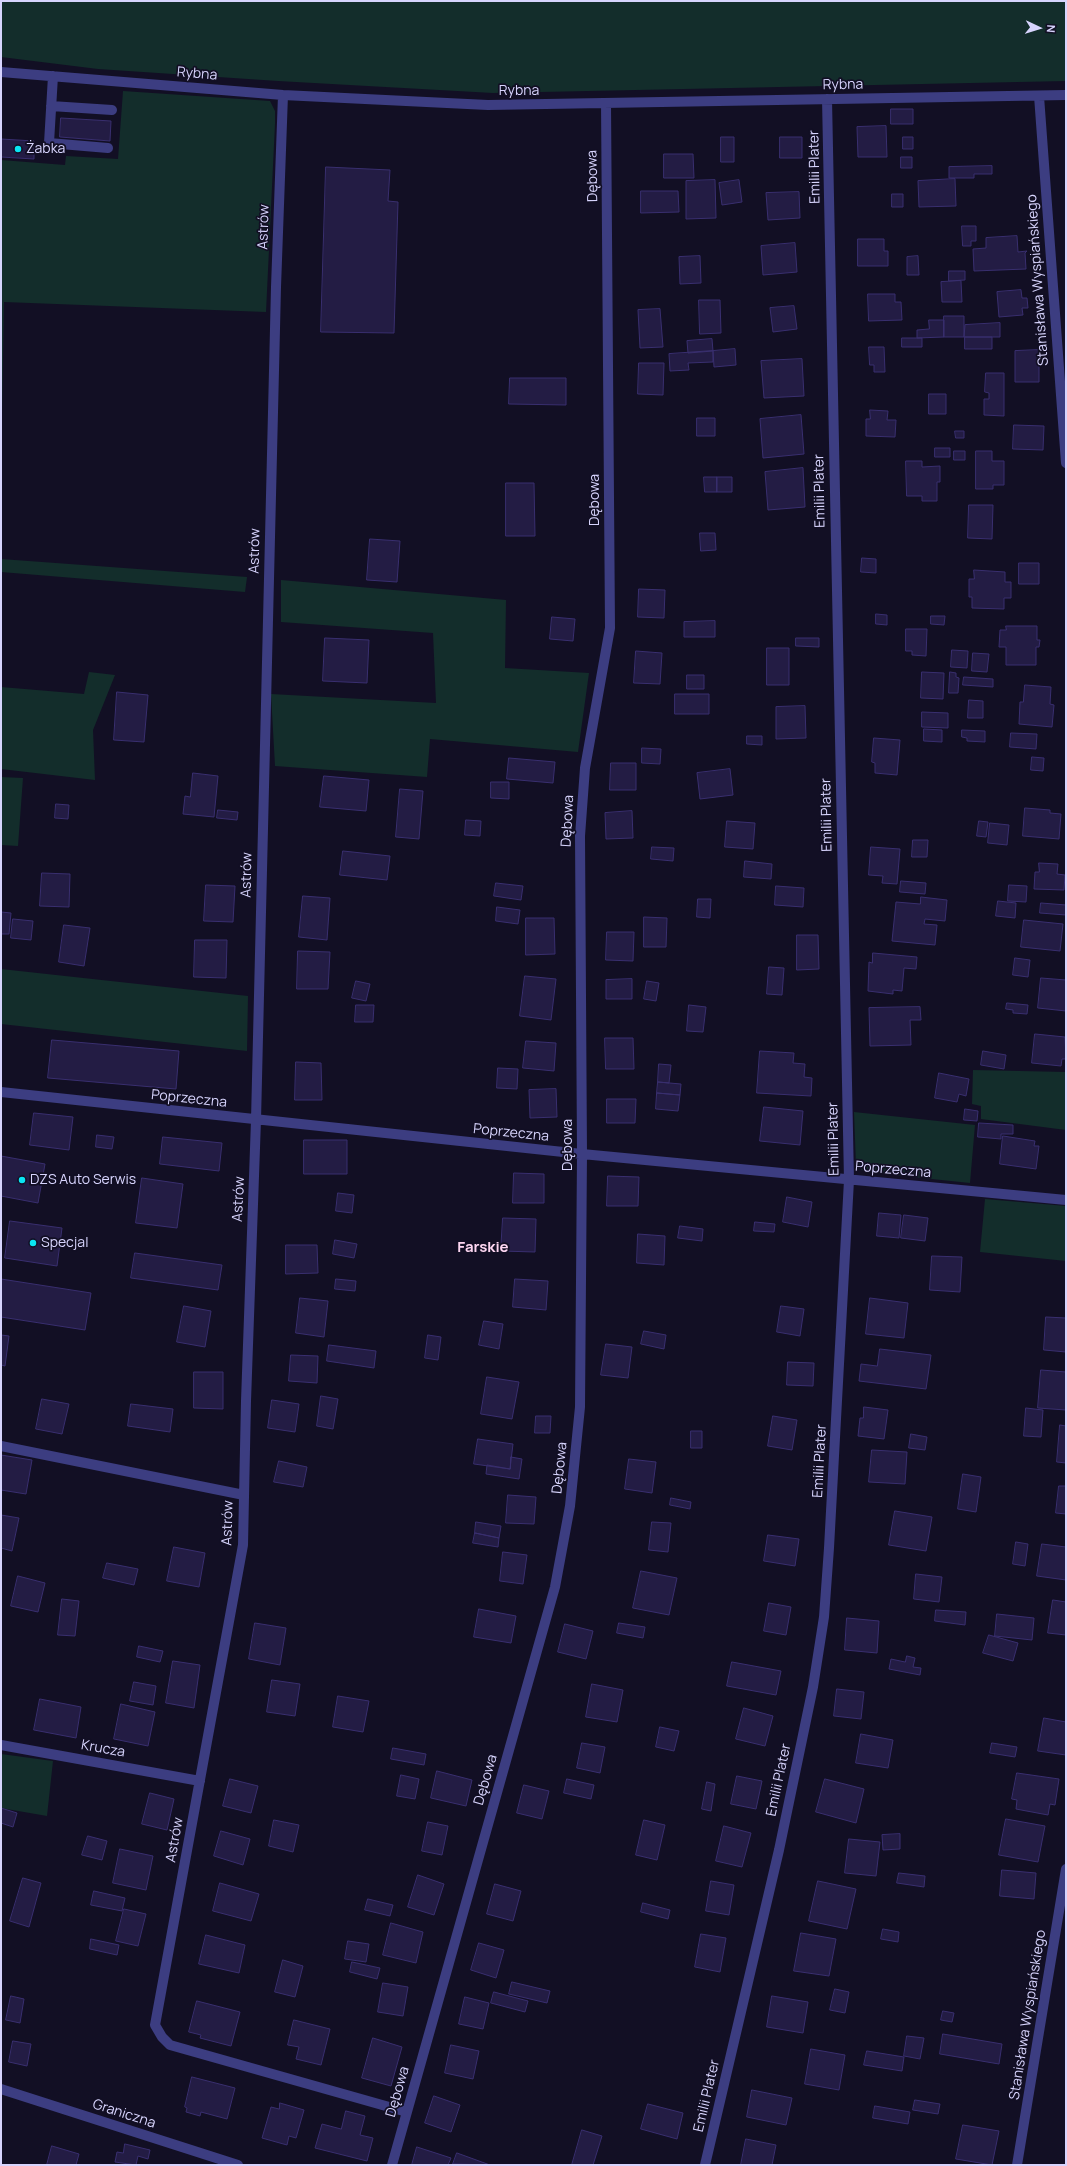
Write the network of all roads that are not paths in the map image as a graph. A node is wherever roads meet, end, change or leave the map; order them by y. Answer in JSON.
{"nodes":[{"id":1,"x":1,"y":72,"type":"edge"},
{"id":2,"x":53,"y":76,"type":"junction"},
{"id":3,"x":283,"y":95,"type":"junction"},
{"id":4,"x":1066,"y":95,"type":"edge"},
{"id":5,"x":1039,"y":96,"type":"junction"},
{"id":6,"x":827,"y":99,"type":"junction"},
{"id":7,"x":606,"y":104,"type":"junction"},
{"id":8,"x":51,"y":106,"type":"junction"},
{"id":9,"x":112,"y":110,"type":"dead end"},
{"id":10,"x":108,"y":148,"type":"dead end"},
{"id":11,"x":1066,"y":463,"type":"edge"},
{"id":12,"x":1,"y":1092,"type":"edge"},
{"id":13,"x":256,"y":1120,"type":"junction"},
{"id":14,"x":582,"y":1154,"type":"junction"},
{"id":15,"x":849,"y":1180,"type":"junction"},
{"id":16,"x":1066,"y":1200,"type":"edge"},
{"id":17,"x":1,"y":1446,"type":"edge"},
{"id":18,"x":244,"y":1495,"type":"junction"},
{"id":19,"x":1,"y":1745,"type":"edge"},
{"id":20,"x":200,"y":1781,"type":"junction"},
{"id":21,"x":1066,"y":1869,"type":"edge"},
{"id":22,"x":1,"y":2089,"type":"edge"},
{"id":23,"x":407,"y":2112,"type":"junction"},
{"id":24,"x":238,"y":2165,"type":"edge"},
{"id":25,"x":392,"y":2165,"type":"edge"},
{"id":26,"x":705,"y":2165,"type":"edge"},
{"id":27,"x":1017,"y":2165,"type":"edge"}],
"edges":[{"from":1,"to":2,"type":"street","name":"Rybna"},
{"from":2,"to":3,"type":"street","name":"Rybna"},
{"from":2,"to":8,"type":"street"},
{"from":3,"to":7,"type":"street","name":"Rybna"},
{"from":3,"to":13,"type":"street","name":"Astrów"},
{"from":4,"to":5,"type":"street","name":"Rybna"},
{"from":5,"to":6,"type":"street","name":"Rybna"},
{"from":5,"to":11,"type":"street","name":"Stanisława Wyspiańskiego"},
{"from":6,"to":7,"type":"street","name":"Rybna"},
{"from":6,"to":15,"type":"street","name":"Emilii Plater"},
{"from":7,"to":14,"type":"street","name":"Dębowa"},
{"from":8,"to":9,"type":"street"},
{"from":8,"to":10,"type":"street"},
{"from":12,"to":13,"type":"street","name":"Poprzeczna"},
{"from":13,"to":14,"type":"street","name":"Poprzeczna"},
{"from":13,"to":18,"type":"street","name":"Astrów"},
{"from":14,"to":15,"type":"street","name":"Poprzeczna"},
{"from":14,"to":23,"type":"street","name":"Dębowa"},
{"from":15,"to":16,"type":"street","name":"Poprzeczna"},
{"from":15,"to":26,"type":"street","name":"Emilii Plater"},
{"from":17,"to":18,"type":"street"},
{"from":18,"to":20,"type":"street","name":"Astrów"},
{"from":19,"to":20,"type":"street","name":"Krucza"},
{"from":20,"to":23,"type":"street","name":"Astrów"},
{"from":21,"to":27,"type":"street","name":"Stanisława Wyspiańskiego"},
{"from":22,"to":24,"type":"street","name":"Graniczna"},
{"from":23,"to":25,"type":"street","name":"Dębowa"}]}
